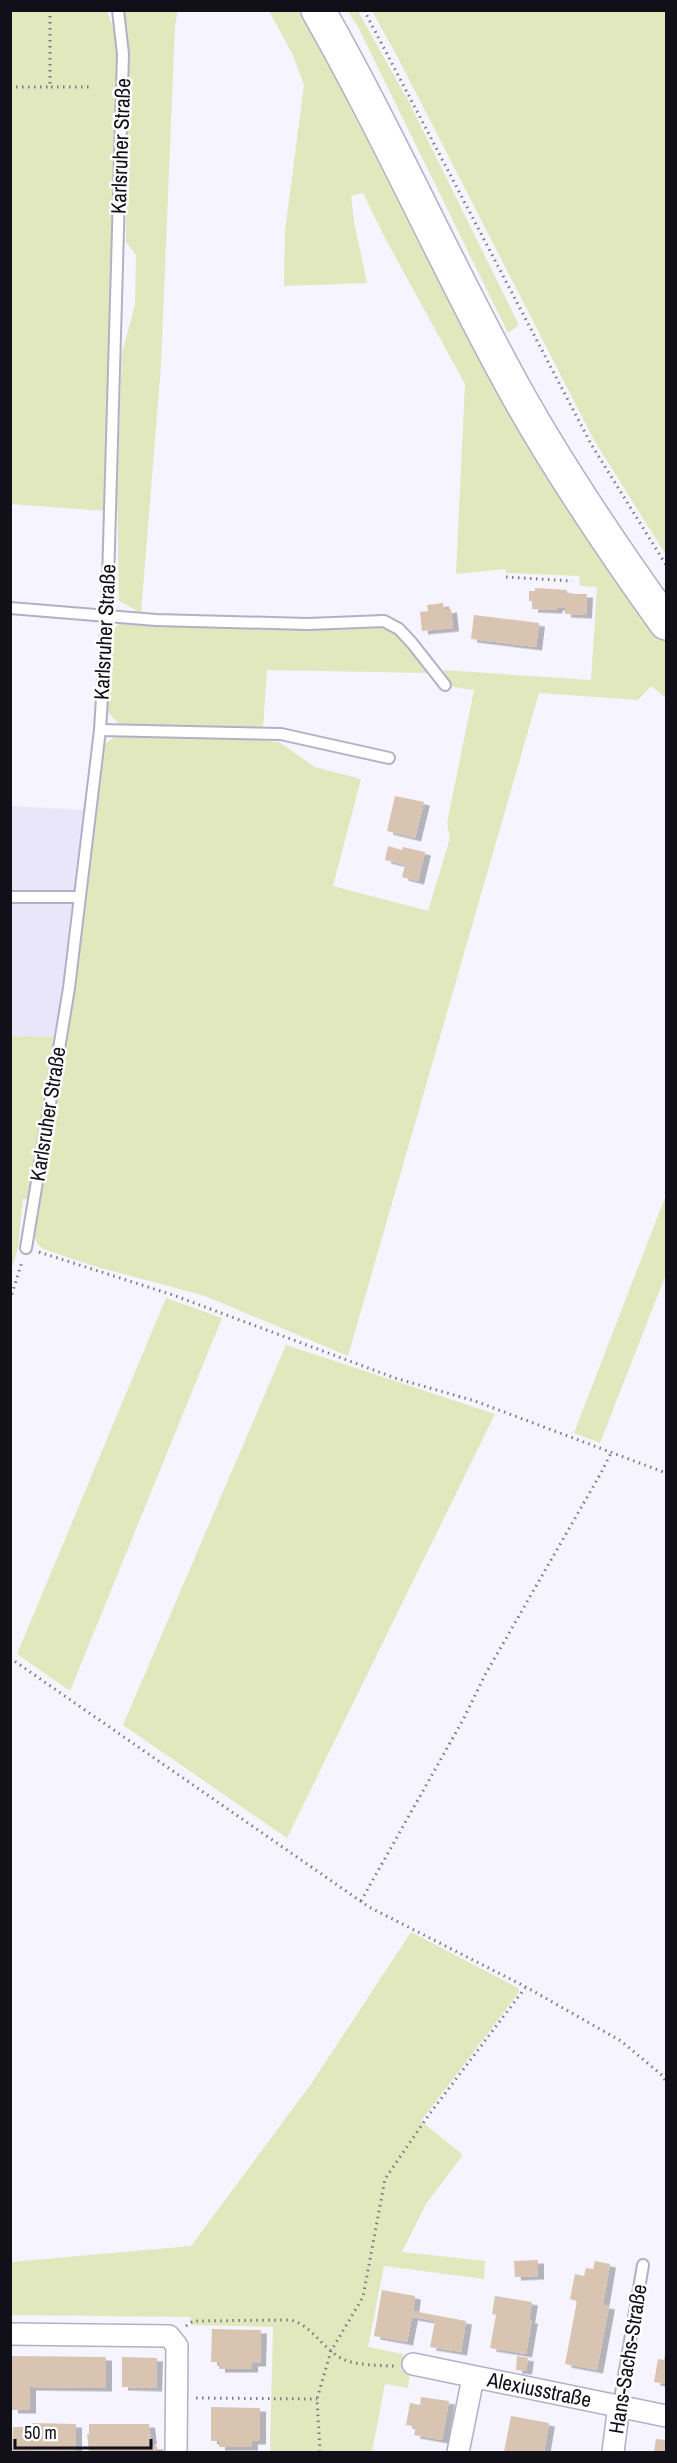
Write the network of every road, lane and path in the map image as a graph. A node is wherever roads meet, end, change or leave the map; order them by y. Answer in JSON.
{"nodes":[{"id":1,"x":50,"y":10,"type":"edge"},
{"id":2,"x":118,"y":10,"type":"edge"},
{"id":3,"x":318,"y":10,"type":"edge"},
{"id":4,"x":364,"y":10,"type":"edge"},
{"id":5,"x":10,"y":87,"type":"edge"},
{"id":6,"x":50,"y":87,"type":"junction"},
{"id":7,"x":91,"y":87,"type":"dead end"},
{"id":8,"x":666,"y":565,"type":"edge"},
{"id":9,"x":506,"y":577,"type":"dead end"},
{"id":10,"x":572,"y":580,"type":"dead end"},
{"id":11,"x":10,"y":608,"type":"edge"},
{"id":12,"x":107,"y":615,"type":"junction"},
{"id":13,"x":666,"y":624,"type":"edge"},
{"id":14,"x":445,"y":685,"type":"dead end"},
{"id":15,"x":100,"y":730,"type":"junction"},
{"id":16,"x":389,"y":758,"type":"dead end"},
{"id":17,"x":10,"y":897,"type":"edge"},
{"id":18,"x":79,"y":897,"type":"junction"},
{"id":19,"x":26,"y":1248,"type":"junction"},
{"id":20,"x":10,"y":1300,"type":"edge"},
{"id":21,"x":611,"y":1453,"type":"junction"},
{"id":22,"x":666,"y":1473,"type":"edge"},
{"id":23,"x":10,"y":1658,"type":"edge"},
{"id":24,"x":360,"y":1901,"type":"junction"},
{"id":25,"x":526,"y":1987,"type":"junction"},
{"id":26,"x":666,"y":2082,"type":"edge"},
{"id":27,"x":643,"y":2265,"type":"dead end"},
{"id":28,"x":10,"y":2334,"type":"edge"},
{"id":29,"x":169,"y":2336,"type":"junction"},
{"id":30,"x":331,"y":2351,"type":"junction"},
{"id":31,"x":413,"y":2364,"type":"joint"},
{"id":32,"x":473,"y":2378,"type":"junction"},
{"id":33,"x":177,"y":2398,"type":"junction"},
{"id":34,"x":317,"y":2399,"type":"junction"},
{"id":35,"x":619,"y":2405,"type":"junction"},
{"id":36,"x":666,"y":2416,"type":"edge"},
{"id":37,"x":176,"y":2452,"type":"edge"},
{"id":38,"x":320,"y":2452,"type":"edge"},
{"id":39,"x":458,"y":2452,"type":"edge"},
{"id":40,"x":613,"y":2452,"type":"edge"}],
"edges":[{"from":1,"to":6,"type":"path"},
{"from":2,"to":12,"type":"lane","name":"Karlsruher Straße"},
{"from":3,"to":13,"type":"main road"},
{"from":4,"to":8,"type":"path"},
{"from":5,"to":6,"type":"path"},
{"from":6,"to":7,"type":"path"},
{"from":9,"to":10,"type":"path"},
{"from":11,"to":12,"type":"lane"},
{"from":12,"to":14,"type":"lane"},
{"from":12,"to":15,"type":"lane","name":"Karlsruher Straße"},
{"from":15,"to":16,"type":"lane"},
{"from":15,"to":18,"type":"lane","name":"Karlsruher Straße"},
{"from":17,"to":18,"type":"lane"},
{"from":18,"to":19,"type":"lane","name":"Karlsruher Straße"},
{"from":19,"to":20,"type":"path"},
{"from":19,"to":21,"type":"path"},
{"from":21,"to":22,"type":"path"},
{"from":21,"to":24,"type":"path"},
{"from":23,"to":24,"type":"path"},
{"from":24,"to":25,"type":"path"},
{"from":25,"to":26,"type":"path"},
{"from":25,"to":30,"type":"path"},
{"from":27,"to":35,"type":"lane","name":"Hans-Sachs-Straße"},
{"from":28,"to":29,"type":"street"},
{"from":29,"to":30,"type":"path"},
{"from":29,"to":33,"type":"street"},
{"from":30,"to":31,"type":"path"},
{"from":30,"to":34,"type":"path"},
{"from":31,"to":32,"type":"street","name":"Alexiusstraße"},
{"from":32,"to":35,"type":"street","name":"Alexiusstraße"},
{"from":32,"to":39,"type":"street"},
{"from":33,"to":34,"type":"path"},
{"from":33,"to":37,"type":"street"},
{"from":34,"to":38,"type":"path"},
{"from":35,"to":36,"type":"street","name":"Alexiusstraße"},
{"from":35,"to":40,"type":"street","name":"Hans-Sachs-Straße"}]}
